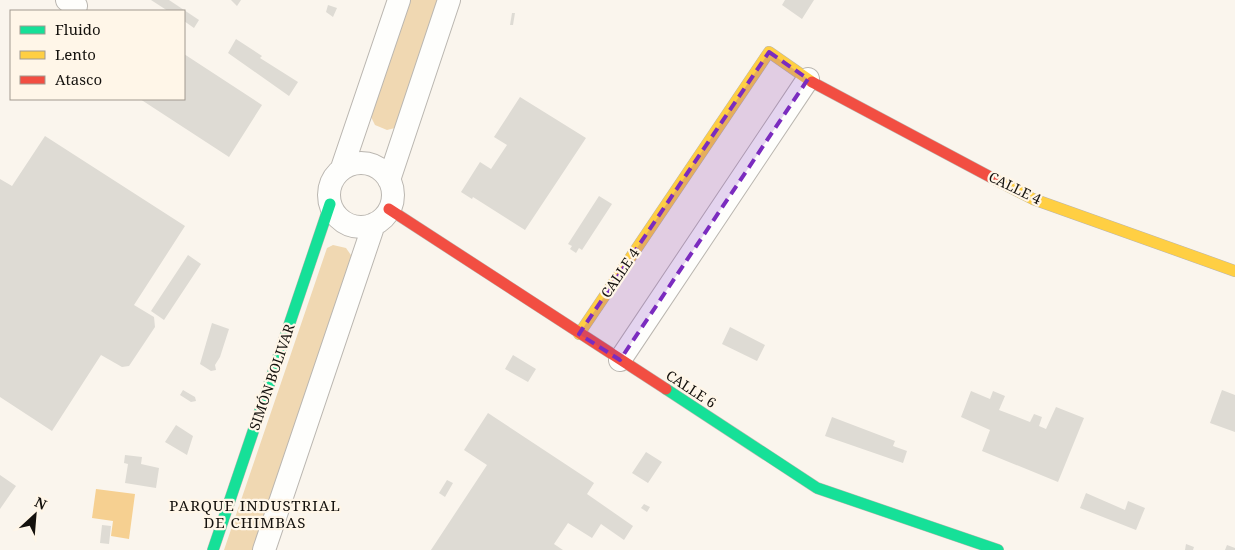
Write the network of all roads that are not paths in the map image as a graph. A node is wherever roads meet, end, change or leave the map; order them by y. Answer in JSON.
{"nodes":[{"id":1,"x":399,"y":0,"type":"edge"},
{"id":2,"x":449,"y":0,"type":"edge"},
{"id":3,"x":808,"y":79,"type":"junction"},
{"id":4,"x":342,"y":168,"type":"junction"},
{"id":5,"x":389,"y":180,"type":"junction"},
{"id":6,"x":330,"y":204,"type":"junction"},
{"id":7,"x":382,"y":217,"type":"junction"},
{"id":8,"x":1235,"y":271,"type":"edge"},
{"id":9,"x":579,"y":334,"type":"junction"},
{"id":10,"x":620,"y":360,"type":"junction"},
{"id":11,"x":213,"y":550,"type":"edge"},
{"id":12,"x":264,"y":550,"type":"edge"},
{"id":13,"x":998,"y":550,"type":"edge"}],
"edges":[{"from":1,"to":4,"type":"street"},
{"from":2,"to":5,"type":"street"},
{"from":3,"to":8,"type":"street","name":"CALLE 4"},
{"from":3,"to":9,"type":"street","name":"CALLE 4"},
{"from":3,"to":10,"type":"street"},
{"from":4,"to":5,"type":"street"},
{"from":4,"to":6,"type":"street"},
{"from":5,"to":7,"type":"street"},
{"from":6,"to":7,"type":"street"},
{"from":6,"to":11,"type":"street","name":"SIMÓN BOLIVAR"},
{"from":7,"to":9,"type":"street","name":"CALLE 6"},
{"from":7,"to":12,"type":"street"},
{"from":9,"to":10,"type":"street","name":"CALLE 6"},
{"from":10,"to":13,"type":"street","name":"CALLE 6"}]}
